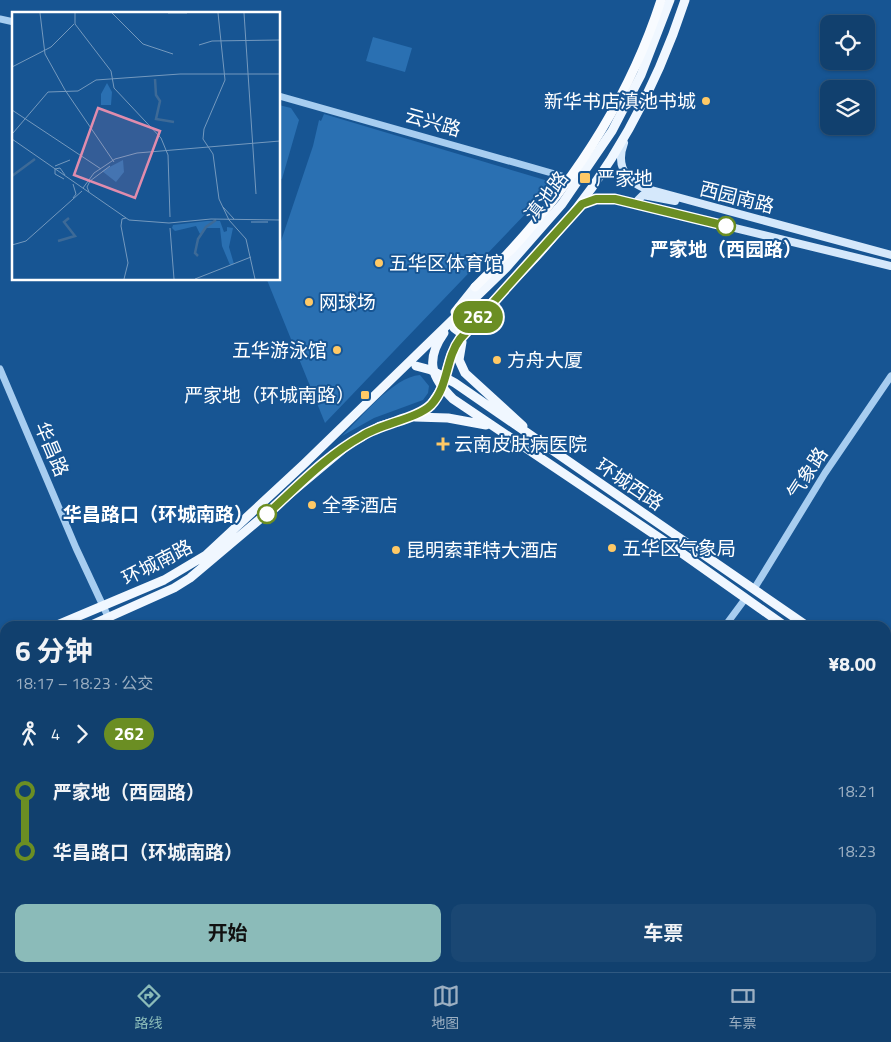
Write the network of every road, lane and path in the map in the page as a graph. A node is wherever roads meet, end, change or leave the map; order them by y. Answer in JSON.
{"nodes":[{"id":1,"x":661,"y":0,"type":"edge"},
{"id":2,"x":670,"y":0,"type":"edge"},
{"id":3,"x":685,"y":0,"type":"edge"},
{"id":4,"x":280,"y":96,"type":"edge"},
{"id":5,"x":630,"y":130,"type":"junction"},
{"id":6,"x":576,"y":184,"type":"junction"},
{"id":7,"x":685,"y":200,"type":"junction"},
{"id":8,"x":640,"y":205,"type":"junction"},
{"id":9,"x":573,"y":213,"type":"junction"},
{"id":10,"x":891,"y":255,"type":"edge"},
{"id":11,"x":891,"y":266,"type":"edge"},
{"id":12,"x":475,"y":287,"type":"junction"},
{"id":13,"x":478,"y":318,"type":"junction"},
{"id":14,"x":451,"y":323,"type":"junction"},
{"id":15,"x":468,"y":329,"type":"junction"},
{"id":16,"x":437,"y":339,"type":"junction"},
{"id":17,"x":416,"y":366,"type":"junction"},
{"id":18,"x":0,"y":369,"type":"edge"},
{"id":19,"x":434,"y":371,"type":"junction"},
{"id":20,"x":396,"y":375,"type":"junction"},
{"id":21,"x":891,"y":376,"type":"edge"},
{"id":22,"x":446,"y":377,"type":"junction"},
{"id":23,"x":442,"y":387,"type":"junction"},
{"id":24,"x":433,"y":403,"type":"junction"},
{"id":25,"x":400,"y":419,"type":"junction"},
{"id":26,"x":498,"y":430,"type":"junction"},
{"id":27,"x":537,"y":440,"type":"junction"},
{"id":28,"x":312,"y":474,"type":"joint"},
{"id":29,"x":754,"y":589,"type":"junction"},
{"id":30,"x":745,"y":599,"type":"junction"},
{"id":31,"x":102,"y":606,"type":"junction"},
{"id":32,"x":67,"y":621,"type":"edge"},
{"id":33,"x":109,"y":621,"type":"joint"},
{"id":34,"x":729,"y":621,"type":"edge"},
{"id":35,"x":778,"y":621,"type":"edge"},
{"id":36,"x":800,"y":621,"type":"edge"}],
"edges":[{"from":1,"to":12,"type":"highway","bridge":true},
{"from":2,"to":6,"type":"main road","name":"滇池路"},
{"from":3,"to":5,"type":"main road","name":"滇池路"},
{"from":4,"to":6,"type":"street","name":"云兴路"},
{"from":5,"to":7,"type":"main road","name":"西园南路"},
{"from":5,"to":9,"type":"main road","name":"滇池路"},
{"from":6,"to":14,"type":"main road","name":"滇池路"},
{"from":7,"to":8,"type":"main road"},
{"from":7,"to":10,"type":"main road","name":"西园南路"},
{"from":8,"to":9,"type":"main road","name":"西园南路"},
{"from":8,"to":11,"type":"main road","name":"西园南路"},
{"from":9,"to":13,"type":"main road","name":"滇池路"},
{"from":12,"to":14,"type":"main road"},
{"from":12,"to":16,"type":"main road"},
{"from":13,"to":15,"type":"main road","name":"滇池路"},
{"from":13,"to":27,"type":"main road"},
{"from":14,"to":15,"type":"main road"},
{"from":14,"to":16,"type":"main road"},
{"from":15,"to":22,"type":"main road","name":"滇池路"},
{"from":16,"to":19,"type":"main road"},
{"from":16,"to":20,"type":"main road"},
{"from":17,"to":19,"type":"main road","name":"环城西路"},
{"from":17,"to":20,"type":"main road"},
{"from":17,"to":24,"type":"main road"},
{"from":18,"to":31,"type":"street","name":"华昌路"},
{"from":19,"to":22,"type":"main road","name":"环城西路"},
{"from":19,"to":23,"type":"main road","name":"环城西路"},
{"from":20,"to":31,"type":"main road","name":"环城南路"},
{"from":21,"to":29,"type":"street","name":"气象路"},
{"from":22,"to":23,"type":"main road","name":"滇池路"},
{"from":22,"to":27,"type":"main road","name":"环城西路"},
{"from":23,"to":24,"type":"main road","name":"滇池路"},
{"from":23,"to":26,"type":"main road","name":"环城西路"},
{"from":24,"to":25,"type":"main road","name":"滇池路"},
{"from":25,"to":26,"type":"main road"},
{"from":25,"to":28,"type":"main road","name":"滇池路"},
{"from":26,"to":30,"type":"main road","name":"环城西路"},
{"from":27,"to":29,"type":"main road","name":"环城西路"},
{"from":28,"to":33,"type":"main road","name":"环城南路"},
{"from":29,"to":36,"type":"main road","name":"环城西路"},
{"from":30,"to":34,"type":"street"},
{"from":30,"to":35,"type":"main road","name":"环城西路"},
{"from":31,"to":32,"type":"main road","name":"环城南路"},
{"from":31,"to":33,"type":"street","name":"华昌路"}]}
